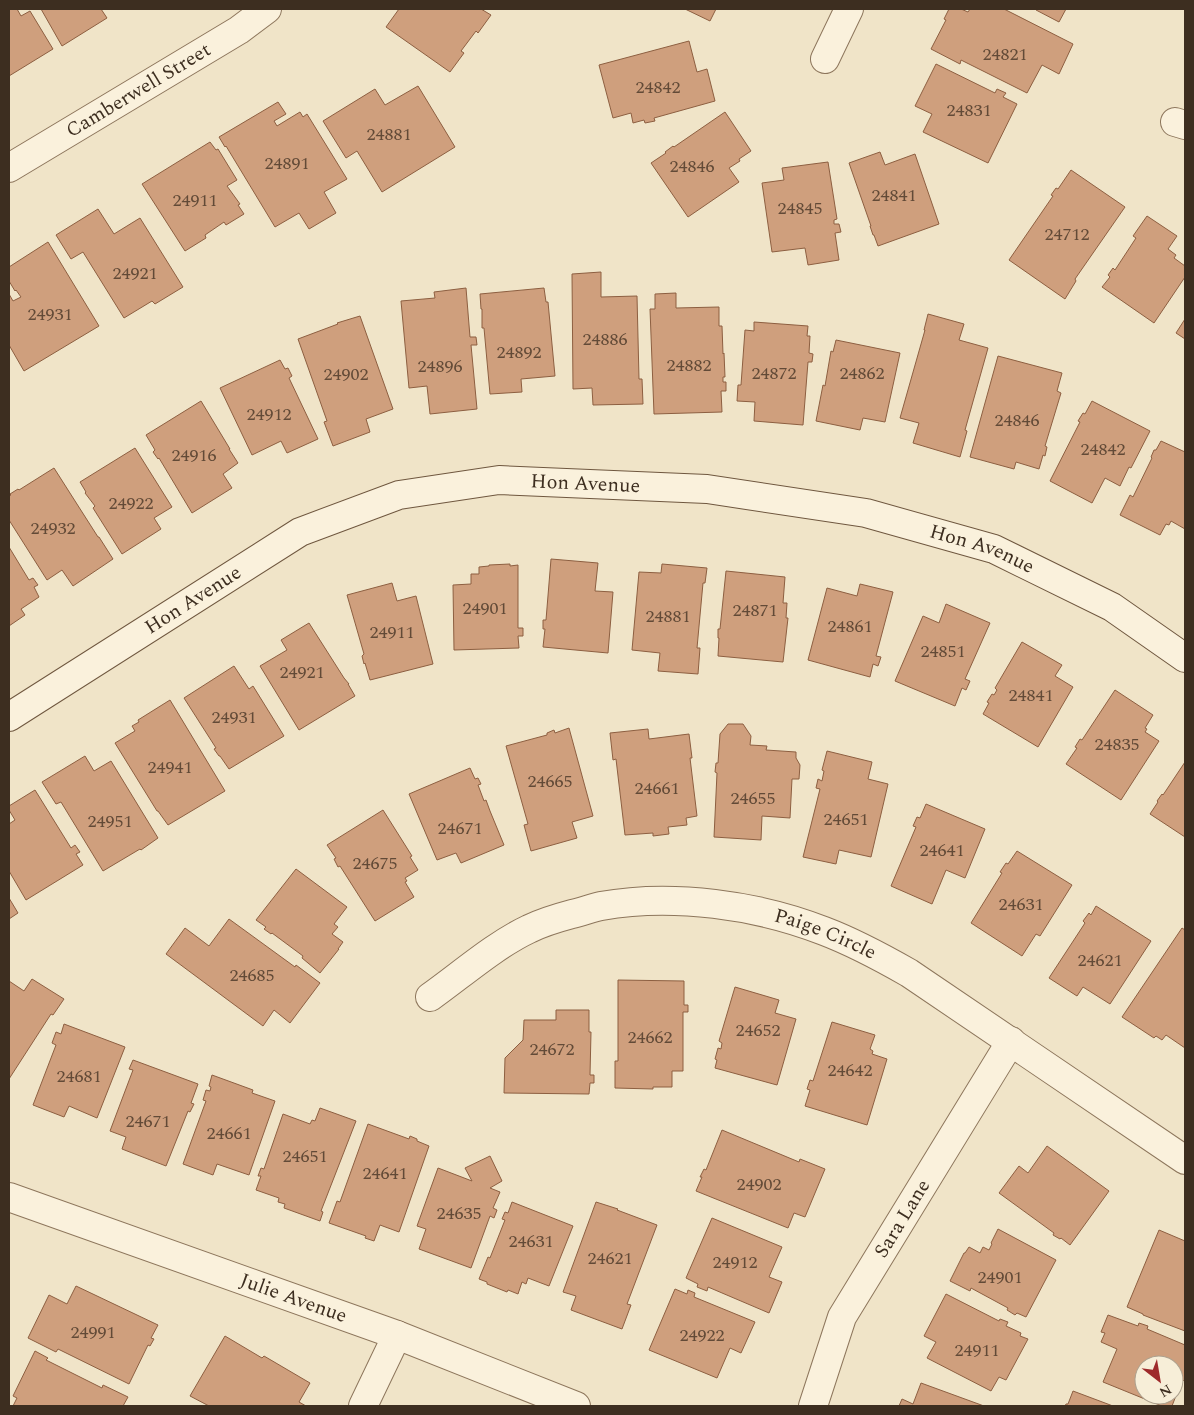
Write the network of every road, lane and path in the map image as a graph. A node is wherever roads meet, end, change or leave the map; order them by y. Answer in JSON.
{"nodes":[{"id":1,"x":267,"y":9,"type":"edge"},
{"id":2,"x":849,"y":9,"type":"edge"},
{"id":3,"x":825,"y":59,"type":"dead end"},
{"id":4,"x":9,"y":168,"type":"edge"},
{"id":5,"x":1185,"y":658,"type":"edge"},
{"id":6,"x":9,"y":717,"type":"edge"},
{"id":7,"x":430,"y":997,"type":"dead end"},
{"id":8,"x":1011,"y":1041,"type":"junction"},
{"id":9,"x":1185,"y":1160,"type":"edge"},
{"id":10,"x":9,"y":1198,"type":"edge"},
{"id":11,"x":397,"y":1335,"type":"junction"},
{"id":12,"x":363,"y":1406,"type":"edge"},
{"id":13,"x":576,"y":1406,"type":"edge"},
{"id":14,"x":813,"y":1406,"type":"edge"}],
"edges":[{"from":1,"to":4,"type":"street","name":"Camberwell Street"},
{"from":2,"to":3,"type":"street"},
{"from":5,"to":6,"type":"street","name":"Hon Avenue"},
{"from":7,"to":8,"type":"street","name":"Paige Circle"},
{"from":8,"to":9,"type":"street","name":"Paige Circle"},
{"from":8,"to":14,"type":"street","name":"Sara Lane"},
{"from":10,"to":11,"type":"street","name":"Julie Avenue"},
{"from":11,"to":12,"type":"street"},
{"from":11,"to":13,"type":"street","name":"Julie Avenue"}]}
